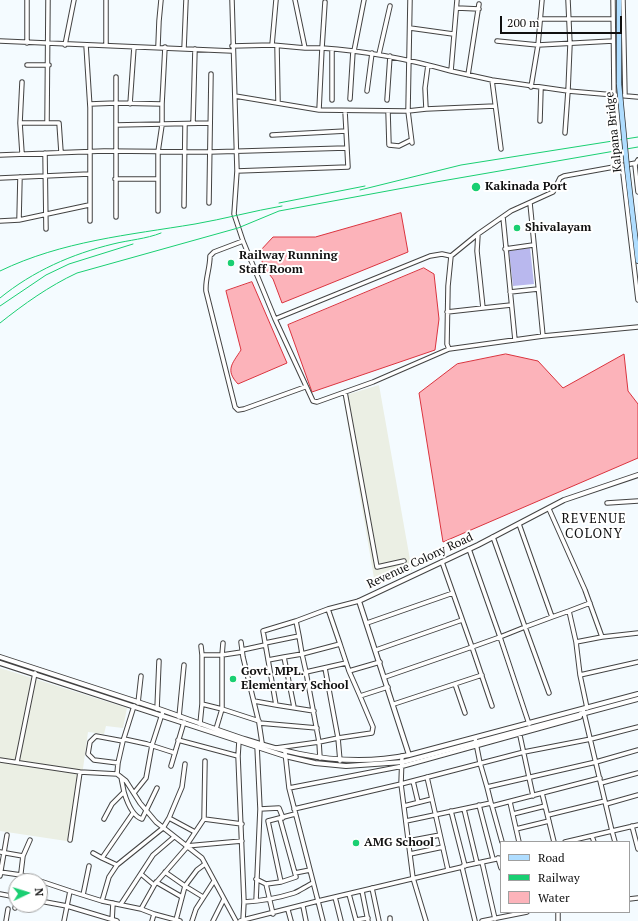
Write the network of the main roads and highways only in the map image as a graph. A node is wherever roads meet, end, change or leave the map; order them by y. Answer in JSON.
{"nodes":[{"id":1,"x":619,"y":0,"type":"edge"},
{"id":2,"x":638,"y":261,"type":"edge"}],
"edges":[{"from":1,"to":2,"type":"main road","name":"Kalpana Bridge","bridge":true}]}
